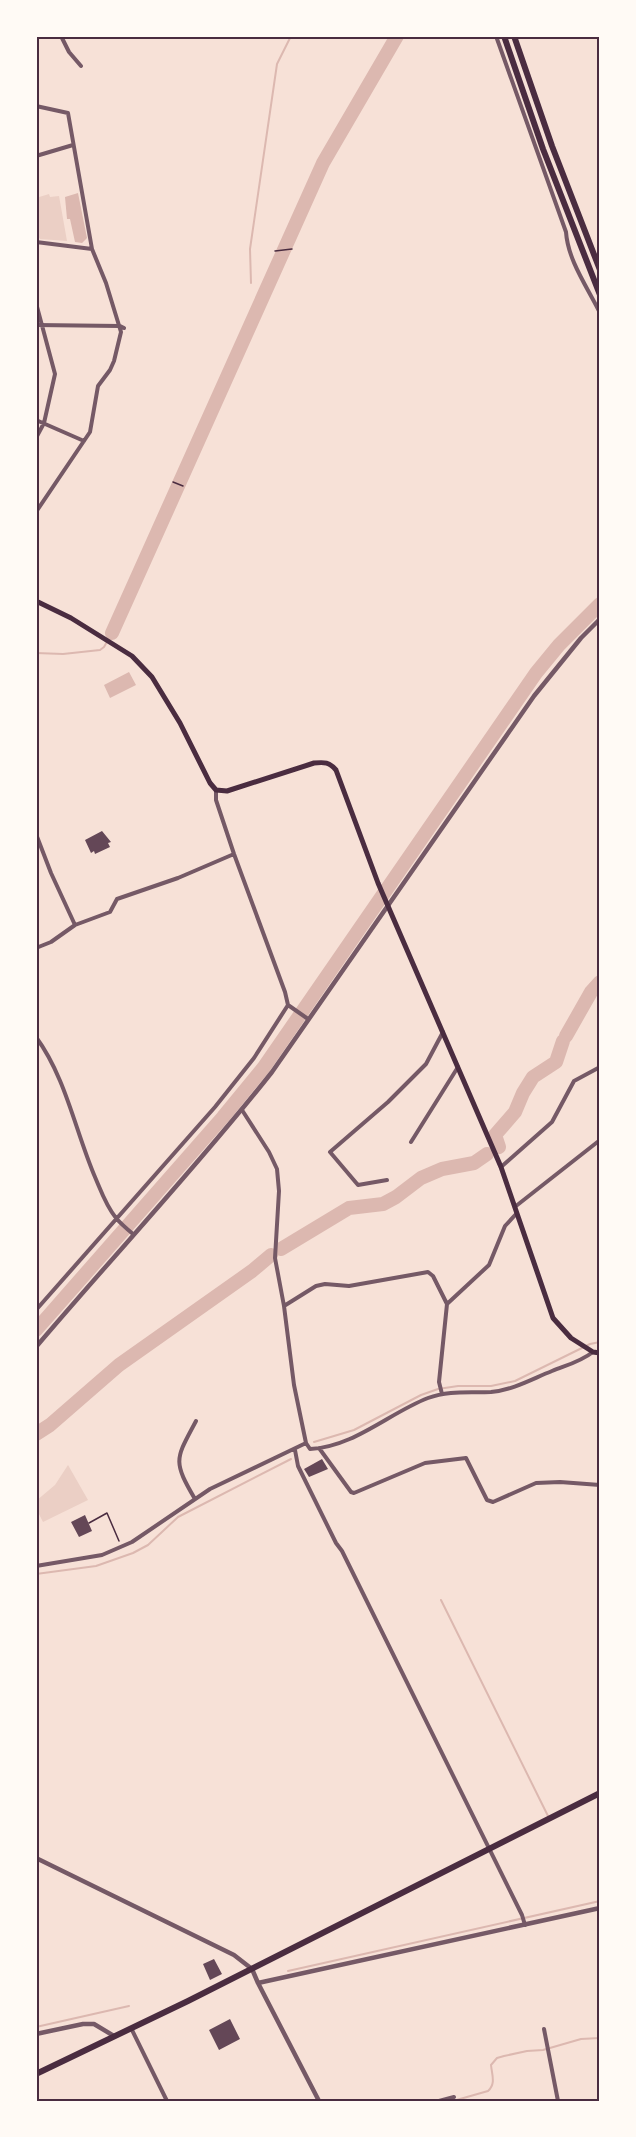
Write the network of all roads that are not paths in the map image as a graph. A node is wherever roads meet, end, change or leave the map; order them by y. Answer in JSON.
{"nodes":[{"id":1,"x":61,"y":36,"type":"edge"},
{"id":2,"x":496,"y":36,"type":"edge"},
{"id":3,"x":504,"y":36,"type":"edge"},
{"id":4,"x":514,"y":36,"type":"edge"},
{"id":5,"x":81,"y":66,"type":"dead end"},
{"id":6,"x":36,"y":106,"type":"edge"},
{"id":7,"x":73,"y":145,"type":"junction"},
{"id":8,"x":36,"y":156,"type":"edge"},
{"id":9,"x":36,"y":242,"type":"edge"},
{"id":10,"x":92,"y":249,"type":"junction"},
{"id":11,"x":600,"y":270,"type":"edge"},
{"id":12,"x":600,"y":295,"type":"edge"},
{"id":13,"x":36,"y":303,"type":"edge"},
{"id":14,"x":600,"y":313,"type":"edge"},
{"id":15,"x":39,"y":325,"type":"edge"},
{"id":16,"x":122,"y":327,"type":"junction"},
{"id":17,"x":36,"y":420,"type":"edge"},
{"id":18,"x":44,"y":423,"type":"junction"},
{"id":19,"x":36,"y":438,"type":"edge"},
{"id":20,"x":84,"y":441,"type":"junction"},
{"id":21,"x":36,"y":512,"type":"edge"},
{"id":22,"x":36,"y":601,"type":"edge"},
{"id":23,"x":600,"y":619,"type":"edge"},
{"id":24,"x":216,"y":790,"type":"junction"},
{"id":25,"x":36,"y":830,"type":"edge"},
{"id":26,"x":234,"y":854,"type":"junction"},
{"id":27,"x":388,"y":905,"type":"junction"},
{"id":28,"x":75,"y":925,"type":"junction"},
{"id":29,"x":36,"y":948,"type":"edge"},
{"id":30,"x":288,"y":1005,"type":"junction"},
{"id":31,"x":308,"y":1019,"type":"junction"},
{"id":32,"x":443,"y":1032,"type":"junction"},
{"id":33,"x":36,"y":1037,"type":"edge"},
{"id":34,"x":458,"y":1067,"type":"junction"},
{"id":35,"x":600,"y":1067,"type":"edge"},
{"id":36,"x":242,"y":1110,"type":"junction"},
{"id":37,"x":600,"y":1140,"type":"edge"},
{"id":38,"x":411,"y":1142,"type":"dead end"},
{"id":39,"x":501,"y":1167,"type":"junction"},
{"id":40,"x":387,"y":1180,"type":"dead end"},
{"id":41,"x":516,"y":1209,"type":"junction"},
{"id":42,"x":116,"y":1218,"type":"junction"},
{"id":43,"x":133,"y":1234,"type":"junction"},
{"id":44,"x":447,"y":1304,"type":"junction"},
{"id":45,"x":284,"y":1306,"type":"junction"},
{"id":46,"x":36,"y":1310,"type":"edge"},
{"id":47,"x":36,"y":1347,"type":"edge"},
{"id":48,"x":597,"y":1352,"type":"edge"},
{"id":49,"x":442,"y":1394,"type":"junction"},
{"id":50,"x":196,"y":1420,"type":"dead end"},
{"id":51,"x":306,"y":1443,"type":"junction"},
{"id":52,"x":319,"y":1448,"type":"junction"},
{"id":53,"x":295,"y":1450,"type":"junction"},
{"id":54,"x":600,"y":1485,"type":"edge"},
{"id":55,"x":195,"y":1499,"type":"junction"},
{"id":56,"x":36,"y":1566,"type":"edge"},
{"id":57,"x":600,"y":1793,"type":"edge"},
{"id":58,"x":490,"y":1848,"type":"junction"},
{"id":59,"x":36,"y":1858,"type":"edge"},
{"id":60,"x":600,"y":1908,"type":"edge"},
{"id":61,"x":525,"y":1923,"type":"junction"},
{"id":62,"x":252,"y":1969,"type":"junction"},
{"id":63,"x":258,"y":1983,"type":"junction"},
{"id":64,"x":131,"y":2028,"type":"junction"},
{"id":65,"x":544,"y":2029,"type":"dead end"},
{"id":66,"x":36,"y":2034,"type":"edge"},
{"id":67,"x":114,"y":2036,"type":"junction"},
{"id":68,"x":36,"y":2074,"type":"edge"},
{"id":69,"x":454,"y":2097,"type":"dead end"},
{"id":70,"x":167,"y":2101,"type":"edge"},
{"id":71,"x":319,"y":2101,"type":"edge"},
{"id":72,"x":439,"y":2101,"type":"edge"},
{"id":73,"x":558,"y":2101,"type":"edge"}],
"edges":[{"from":1,"to":5,"type":"street"},
{"from":2,"to":14,"type":"street"},
{"from":3,"to":12,"type":"highway"},
{"from":4,"to":11,"type":"highway"},
{"from":6,"to":7,"type":"street"},
{"from":7,"to":8,"type":"street"},
{"from":7,"to":10,"type":"street"},
{"from":9,"to":10,"type":"street"},
{"from":10,"to":16,"type":"street"},
{"from":13,"to":15,"type":"street"},
{"from":15,"to":16,"type":"street"},
{"from":15,"to":18,"type":"street"},
{"from":16,"to":20,"type":"street"},
{"from":17,"to":18,"type":"street"},
{"from":18,"to":19,"type":"street"},
{"from":18,"to":20,"type":"street"},
{"from":20,"to":21,"type":"street"},
{"from":22,"to":24,"type":"main road"},
{"from":23,"to":27,"type":"street"},
{"from":24,"to":26,"type":"street"},
{"from":24,"to":27,"type":"main road"},
{"from":25,"to":28,"type":"street"},
{"from":26,"to":28,"type":"street"},
{"from":26,"to":30,"type":"street"},
{"from":27,"to":31,"type":"street"},
{"from":27,"to":32,"type":"main road"},
{"from":28,"to":29,"type":"street"},
{"from":30,"to":31,"type":"street"},
{"from":30,"to":42,"type":"street"},
{"from":31,"to":36,"type":"street"},
{"from":32,"to":34,"type":"main road"},
{"from":32,"to":40,"type":"street"},
{"from":33,"to":42,"type":"street"},
{"from":34,"to":38,"type":"street"},
{"from":34,"to":39,"type":"main road"},
{"from":35,"to":39,"type":"street"},
{"from":36,"to":43,"type":"street"},
{"from":36,"to":45,"type":"street"},
{"from":37,"to":41,"type":"street"},
{"from":39,"to":41,"type":"main road"},
{"from":41,"to":44,"type":"street"},
{"from":41,"to":48,"type":"main road"},
{"from":42,"to":43,"type":"street"},
{"from":42,"to":46,"type":"street"},
{"from":43,"to":47,"type":"street"},
{"from":44,"to":45,"type":"street"},
{"from":44,"to":49,"type":"street"},
{"from":45,"to":51,"type":"street"},
{"from":48,"to":49,"type":"street"},
{"from":49,"to":52,"type":"street"},
{"from":50,"to":55,"type":"street"},
{"from":51,"to":52,"type":"street"},
{"from":51,"to":53,"type":"street"},
{"from":52,"to":54,"type":"street"},
{"from":53,"to":55,"type":"street"},
{"from":53,"to":58,"type":"street"},
{"from":55,"to":56,"type":"street"},
{"from":57,"to":58,"type":"highway"},
{"from":58,"to":61,"type":"street"},
{"from":58,"to":62,"type":"highway"},
{"from":59,"to":62,"type":"street"},
{"from":60,"to":61,"type":"street"},
{"from":61,"to":63,"type":"street"},
{"from":62,"to":63,"type":"street"},
{"from":62,"to":64,"type":"highway"},
{"from":63,"to":71,"type":"street"},
{"from":64,"to":67,"type":"highway"},
{"from":64,"to":70,"type":"street"},
{"from":65,"to":73,"type":"street"},
{"from":66,"to":67,"type":"street"},
{"from":67,"to":68,"type":"highway"},
{"from":69,"to":72,"type":"street"}]}
